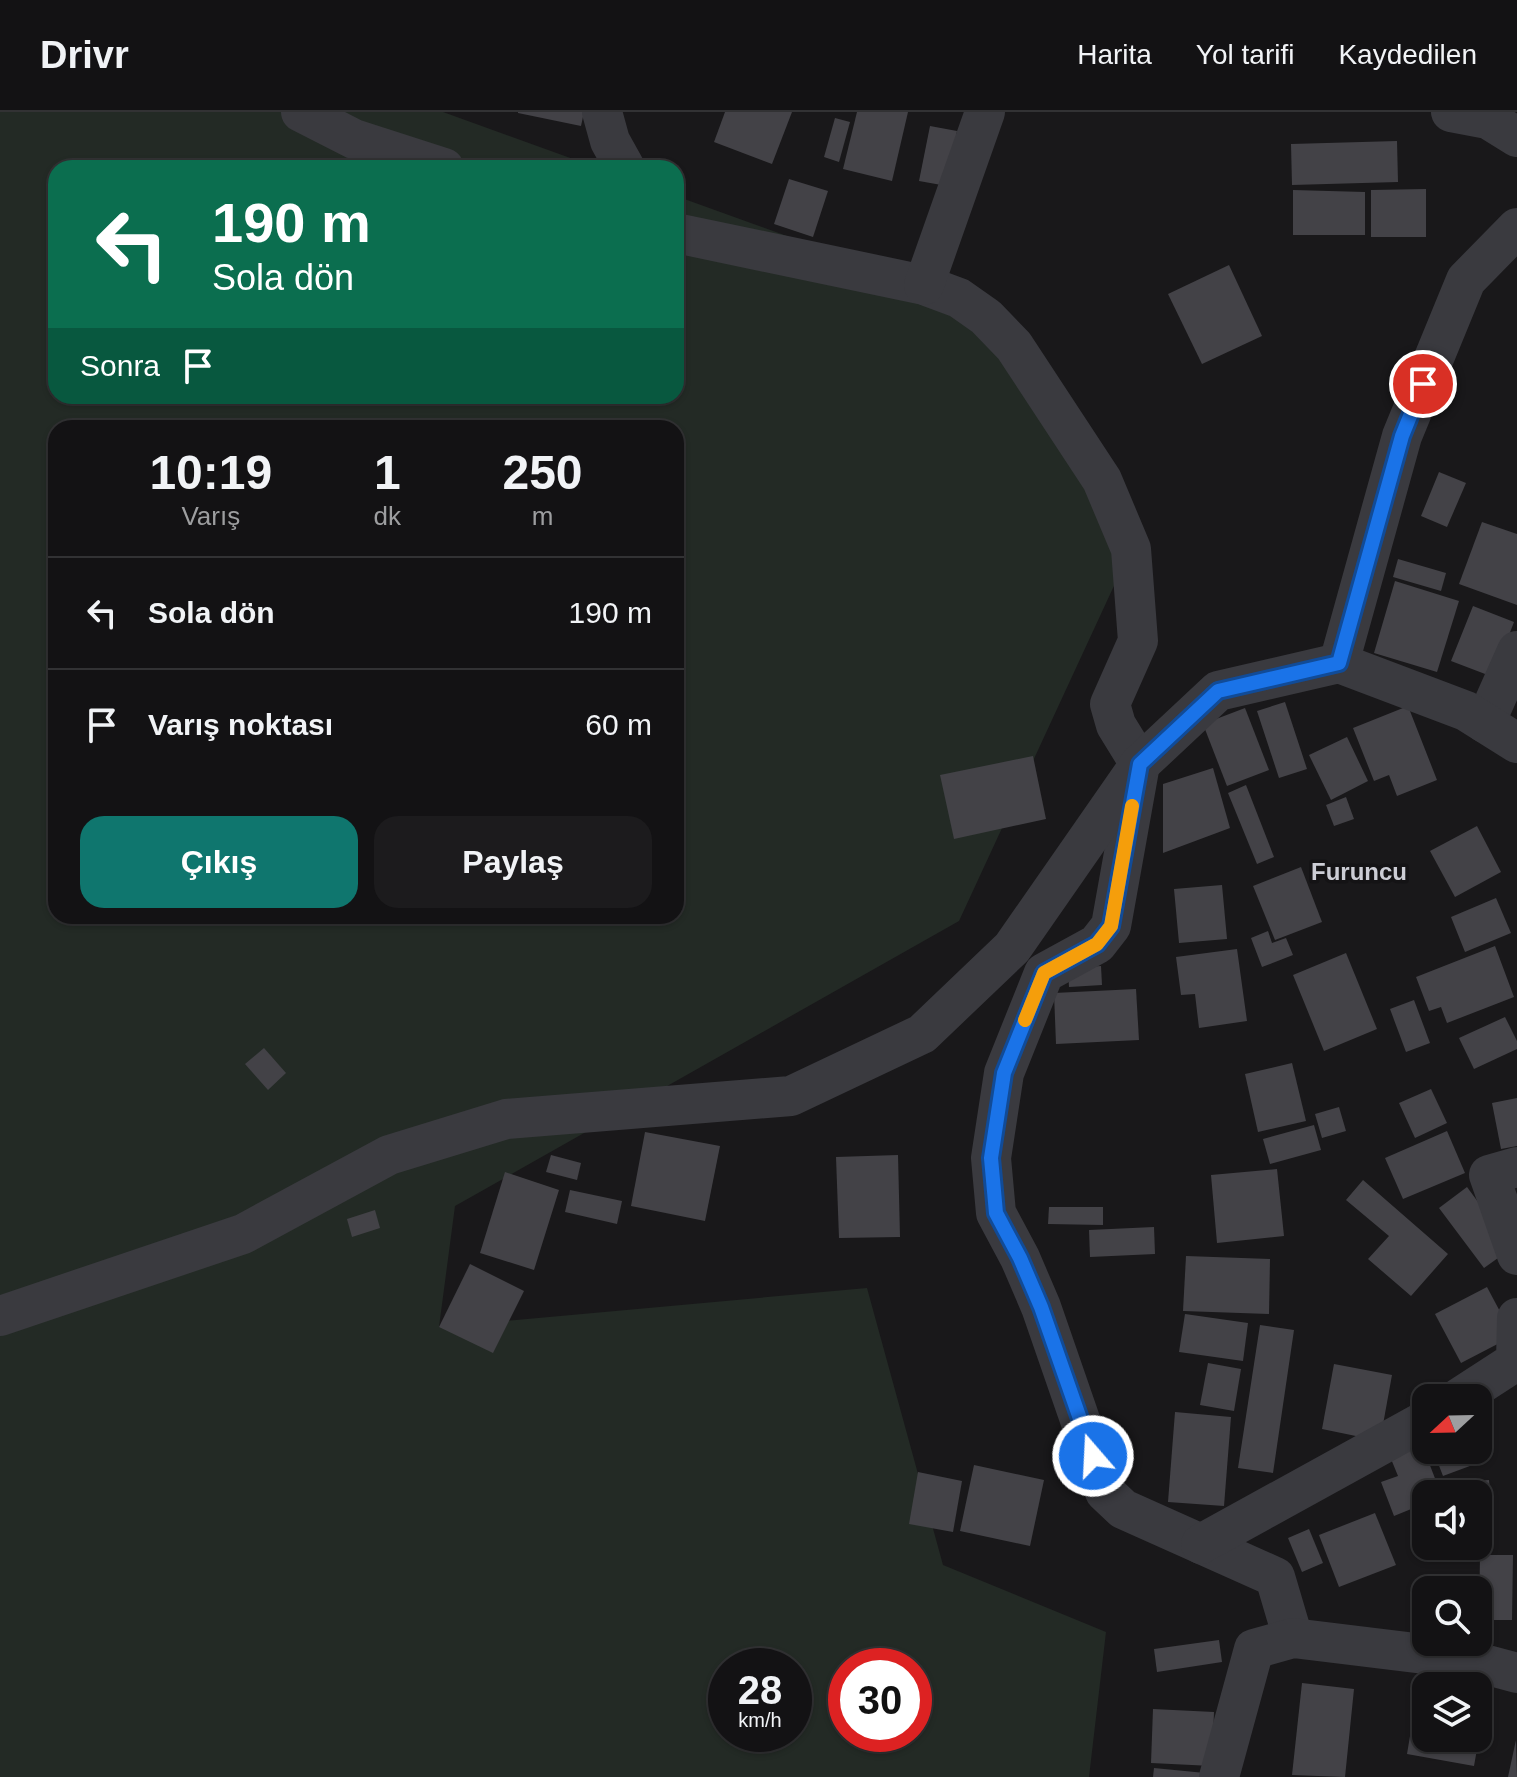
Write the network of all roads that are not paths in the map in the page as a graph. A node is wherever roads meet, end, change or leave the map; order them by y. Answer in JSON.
{"nodes":[{"id":1,"x":301,"y":112,"type":"edge"},
{"id":2,"x":602,"y":112,"type":"edge"},
{"id":3,"x":985,"y":112,"type":"edge"},
{"id":4,"x":1451,"y":112,"type":"edge"},
{"id":5,"x":1517,"y":137,"type":"edge"},
{"id":6,"x":419,"y":160,"type":"edge"},
{"id":7,"x":621,"y":160,"type":"edge"},
{"id":8,"x":1517,"y":228,"type":"edge"},
{"id":9,"x":684,"y":235,"type":"edge"},
{"id":10,"x":924,"y":285,"type":"junction"},
{"id":11,"x":1517,"y":651,"type":"edge"},
{"id":12,"x":1339,"y":663,"type":"junction"},
{"id":13,"x":1501,"y":733,"type":"edge"},
{"id":14,"x":1140,"y":764,"type":"junction"},
{"id":15,"x":1517,"y":1167,"type":"edge"},
{"id":16,"x":1517,"y":1255,"type":"edge"},
{"id":17,"x":0,"y":1316,"type":"edge"},
{"id":18,"x":1517,"y":1318,"type":"edge"},
{"id":19,"x":1481,"y":1384,"type":"edge"},
{"id":20,"x":1412,"y":1428,"type":"edge"},
{"id":21,"x":1201,"y":1544,"type":"junction"},
{"id":22,"x":1293,"y":1638,"type":"junction"},
{"id":23,"x":1517,"y":1673,"type":"edge"},
{"id":24,"x":1219,"y":1777,"type":"edge"}],
"edges":[{"from":1,"to":6,"type":"street"},
{"from":2,"to":7,"type":"street"},
{"from":3,"to":10,"type":"street"},
{"from":4,"to":5,"type":"street"},
{"from":8,"to":12,"type":"street"},
{"from":9,"to":10,"type":"street"},
{"from":10,"to":14,"type":"street"},
{"from":11,"to":13,"type":"street"},
{"from":12,"to":13,"type":"street"},
{"from":12,"to":14,"type":"street"},
{"from":14,"to":17,"type":"street"},
{"from":14,"to":21,"type":"street"},
{"from":15,"to":16,"type":"street"},
{"from":18,"to":19,"type":"street"},
{"from":20,"to":21,"type":"street"},
{"from":21,"to":22,"type":"street"},
{"from":22,"to":23,"type":"street"},
{"from":22,"to":24,"type":"street"}]}
